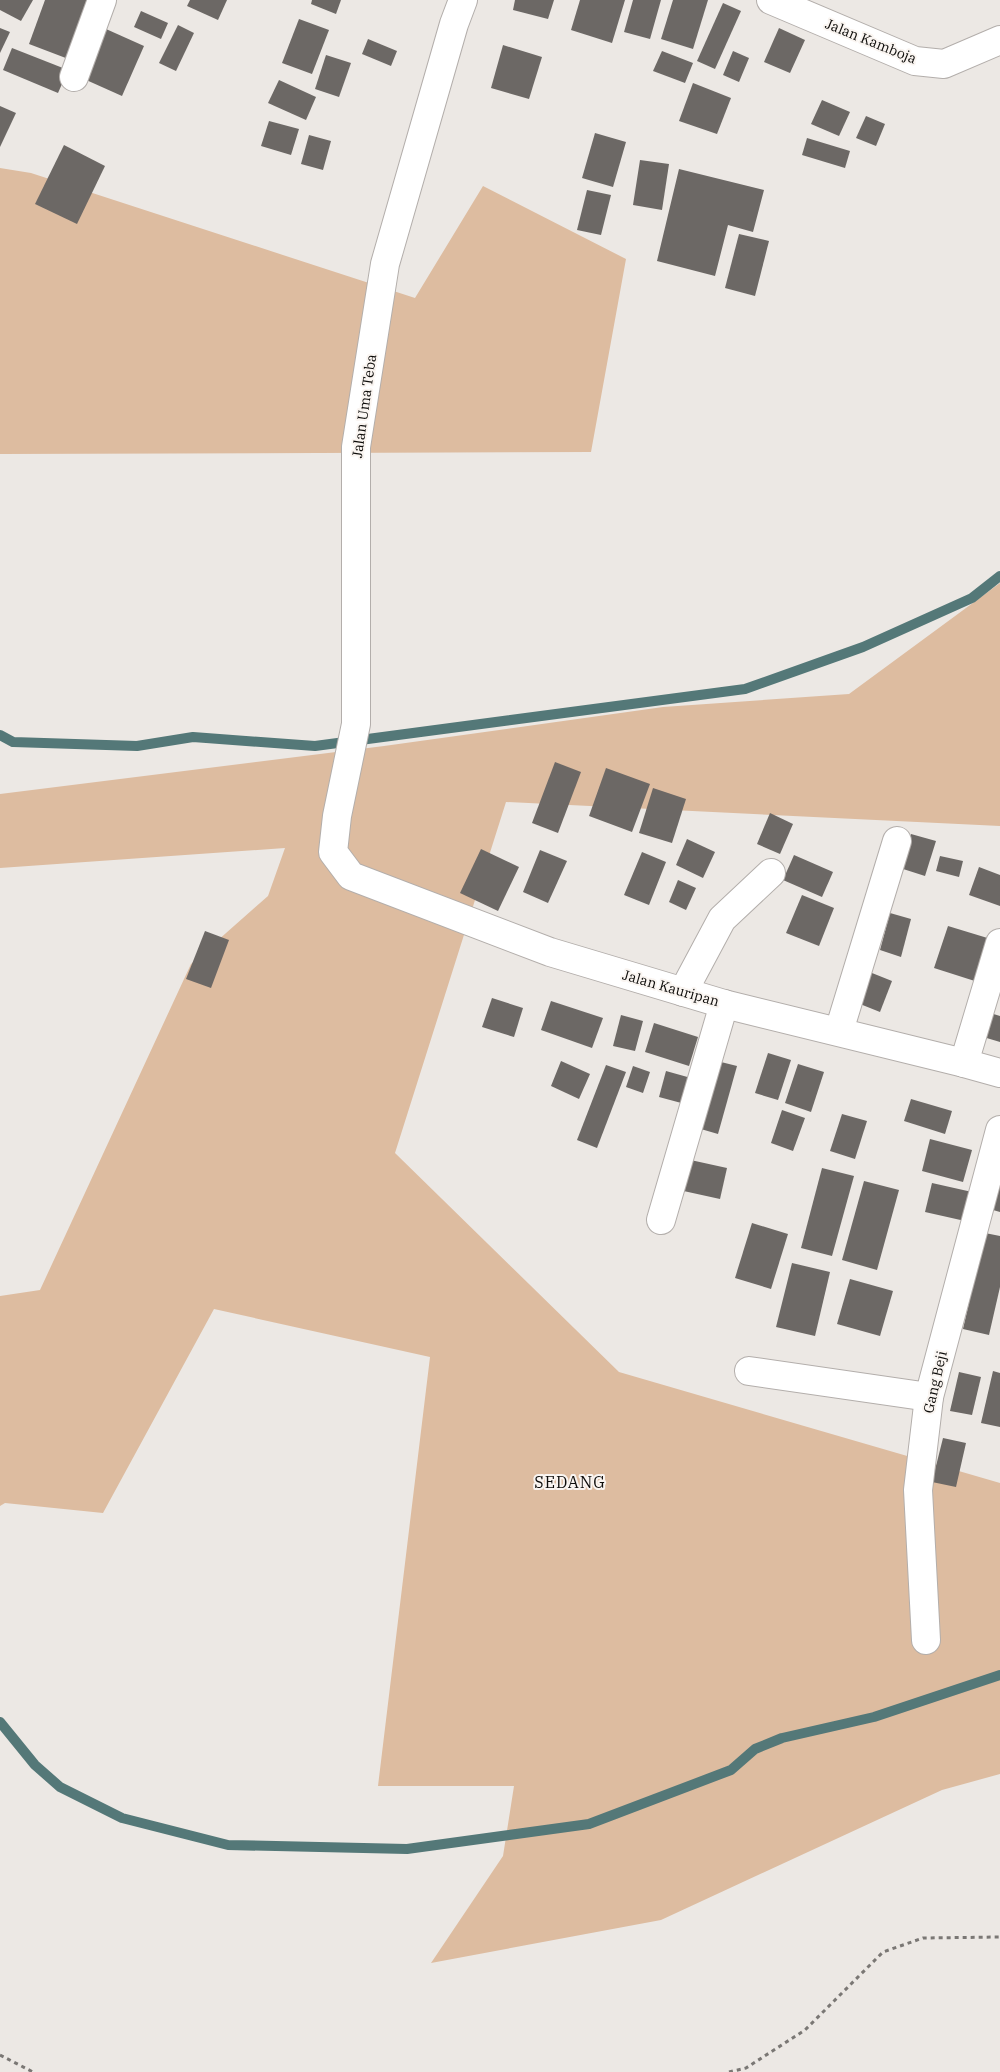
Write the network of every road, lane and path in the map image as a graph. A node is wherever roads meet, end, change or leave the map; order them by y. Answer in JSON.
{"nodes":[{"id":1,"x":102,"y":0,"type":"edge"},
{"id":2,"x":463,"y":0,"type":"edge"},
{"id":3,"x":770,"y":0,"type":"edge"},
{"id":4,"x":1000,"y":40,"type":"edge"},
{"id":5,"x":74,"y":77,"type":"dead end"},
{"id":6,"x":897,"y":841,"type":"dead end"},
{"id":7,"x":771,"y":873,"type":"dead end"},
{"id":8,"x":351,"y":876,"type":"joint"},
{"id":9,"x":1000,"y":943,"type":"edge"},
{"id":10,"x":682,"y":992,"type":"junction"},
{"id":11,"x":724,"y":1004,"type":"junction"},
{"id":12,"x":838,"y":1031,"type":"junction"},
{"id":13,"x":964,"y":1063,"type":"junction"},
{"id":14,"x":1000,"y":1074,"type":"edge"},
{"id":15,"x":1000,"y":1130,"type":"edge"},
{"id":16,"x":661,"y":1220,"type":"dead end"},
{"id":17,"x":748,"y":1371,"type":"dead end"},
{"id":18,"x":929,"y":1397,"type":"junction"},
{"id":19,"x":926,"y":1640,"type":"dead end"},
{"id":20,"x":1000,"y":1937,"type":"edge"},
{"id":21,"x":0,"y":2055,"type":"edge"},
{"id":22,"x":33,"y":2072,"type":"edge"},
{"id":23,"x":729,"y":2072,"type":"edge"}],
"edges":[{"from":1,"to":5,"type":"street"},
{"from":2,"to":8,"type":"street","name":"Jalan Uma Teba"},
{"from":3,"to":4,"type":"street","name":"Jalan Kamboja"},
{"from":6,"to":12,"type":"street"},
{"from":7,"to":10,"type":"street"},
{"from":8,"to":10,"type":"street","name":"Jalan Kauripan"},
{"from":9,"to":13,"type":"street"},
{"from":10,"to":11,"type":"street","name":"Jalan Kauripan"},
{"from":11,"to":12,"type":"street","name":"Jalan Kauripan"},
{"from":11,"to":16,"type":"street"},
{"from":12,"to":13,"type":"street","name":"Jalan Kauripan"},
{"from":13,"to":14,"type":"street","name":"Jalan Kauripan"},
{"from":15,"to":18,"type":"street","name":"Gang Beji"},
{"from":17,"to":18,"type":"street"},
{"from":18,"to":19,"type":"street","name":"Gang Beji"},
{"from":20,"to":23,"type":"path"},
{"from":21,"to":22,"type":"path"}]}
